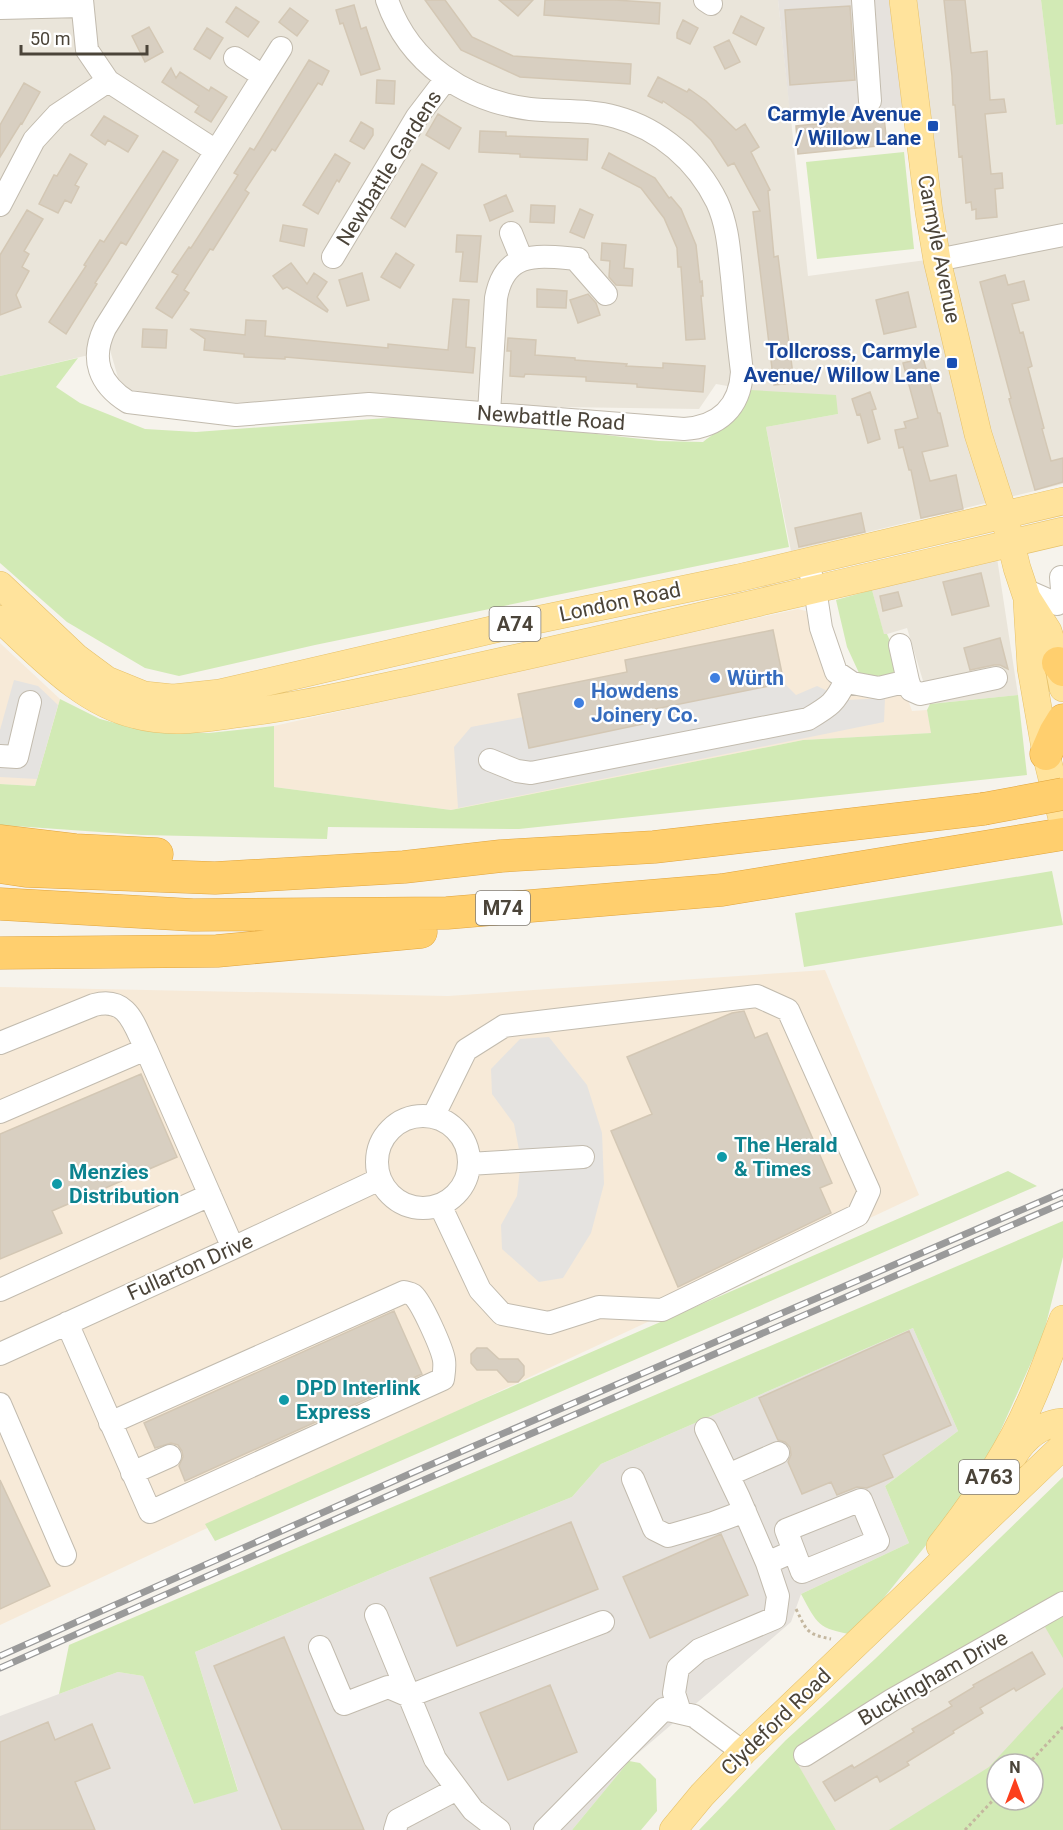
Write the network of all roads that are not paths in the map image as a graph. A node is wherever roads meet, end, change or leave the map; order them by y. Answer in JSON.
{"nodes":[{"id":1,"x":387,"y":0,"type":"edge"},
{"id":2,"x":863,"y":0,"type":"edge"},
{"id":3,"x":903,"y":0,"type":"edge"},
{"id":4,"x":82,"y":3,"type":"edge"},
{"id":5,"x":0,"y":8,"type":"edge"},
{"id":6,"x":281,"y":48,"type":"dead end"},
{"id":7,"x":235,"y":58,"type":"dead end"},
{"id":8,"x":263,"y":76,"type":"junction"},
{"id":9,"x":446,"y":79,"type":"junction"},
{"id":10,"x":108,"y":81,"type":"junction"},
{"id":11,"x":870,"y":101,"type":"dead end"},
{"id":12,"x":216,"y":151,"type":"junction"},
{"id":13,"x":0,"y":205,"type":"edge"},
{"id":14,"x":511,"y":232,"type":"dead end"},
{"id":15,"x":1063,"y":235,"type":"edge"},
{"id":16,"x":333,"y":257,"type":"dead end"},
{"id":17,"x":522,"y":260,"type":"junction"},
{"id":18,"x":937,"y":260,"type":"junction"},
{"id":19,"x":606,"y":294,"type":"dead end"},
{"id":20,"x":489,"y":413,"type":"junction"},
{"id":21,"x":1063,"y":501,"type":"edge"},
{"id":22,"x":1004,"y":515,"type":"junction"},
{"id":23,"x":1063,"y":531,"type":"edge"},
{"id":24,"x":1011,"y":544,"type":"junction"},
{"id":25,"x":807,"y":561,"type":"junction"},
{"id":26,"x":1061,"y":576,"type":"dead end"},
{"id":27,"x":0,"y":585,"type":"edge"},
{"id":28,"x":815,"y":589,"type":"junction"},
{"id":29,"x":1026,"y":594,"type":"junction"},
{"id":30,"x":1060,"y":603,"type":"edge"},
{"id":31,"x":0,"y":619,"type":"edge"},
{"id":32,"x":900,"y":645,"type":"dead end"},
{"id":33,"x":1061,"y":674,"type":"edge"},
{"id":34,"x":996,"y":678,"type":"dead end"},
{"id":35,"x":846,"y":680,"type":"junction"},
{"id":36,"x":908,"y":681,"type":"junction"},
{"id":37,"x":30,"y":702,"type":"dead end"},
{"id":38,"x":1063,"y":720,"type":"edge"},
{"id":39,"x":1046,"y":754,"type":"junction"},
{"id":40,"x":0,"y":756,"type":"edge"},
{"id":41,"x":490,"y":759,"type":"dead end"},
{"id":42,"x":1063,"y":794,"type":"edge"},
{"id":43,"x":1063,"y":823,"type":"edge"},
{"id":44,"x":1063,"y":834,"type":"edge"},
{"id":45,"x":0,"y":841,"type":"edge"},
{"id":46,"x":0,"y":867,"type":"edge"},
{"id":47,"x":404,"y":867,"type":"junction"},
{"id":48,"x":722,"y":890,"type":"junction"},
{"id":49,"x":0,"y":904,"type":"edge"},
{"id":50,"x":0,"y":953,"type":"edge"},
{"id":51,"x":0,"y":1043,"type":"edge"},
{"id":52,"x":146,"y":1048,"type":"junction"},
{"id":53,"x":0,"y":1112,"type":"edge"},
{"id":54,"x":433,"y":1117,"type":"junction"},
{"id":55,"x":583,"y":1157,"type":"dead end"},
{"id":56,"x":469,"y":1164,"type":"junction"},
{"id":57,"x":380,"y":1179,"type":"junction"},
{"id":58,"x":210,"y":1195,"type":"junction"},
{"id":59,"x":440,"y":1205,"type":"junction"},
{"id":60,"x":233,"y":1248,"type":"junction"},
{"id":61,"x":0,"y":1290,"type":"edge"},
{"id":62,"x":1063,"y":1319,"type":"edge"},
{"id":63,"x":67,"y":1323,"type":"junction"},
{"id":64,"x":0,"y":1354,"type":"edge"},
{"id":65,"x":0,"y":1404,"type":"edge"},
{"id":66,"x":1063,"y":1422,"type":"edge"},
{"id":67,"x":110,"y":1423,"type":"junction"},
{"id":68,"x":706,"y":1429,"type":"dead end"},
{"id":69,"x":1063,"y":1446,"type":"edge"},
{"id":70,"x":778,"y":1453,"type":"dead end"},
{"id":71,"x":170,"y":1456,"type":"dead end"},
{"id":72,"x":132,"y":1473,"type":"junction"},
{"id":73,"x":728,"y":1475,"type":"junction"},
{"id":74,"x":633,"y":1479,"type":"dead end"},
{"id":75,"x":745,"y":1511,"type":"junction"},
{"id":76,"x":962,"y":1518,"type":"junction"},
{"id":77,"x":794,"y":1551,"type":"dead end"},
{"id":78,"x":65,"y":1555,"type":"dead end"},
{"id":79,"x":767,"y":1563,"type":"junction"},
{"id":80,"x":1063,"y":1603,"type":"edge"},
{"id":81,"x":376,"y":1615,"type":"dead end"},
{"id":82,"x":883,"y":1617,"type":"junction"},
{"id":83,"x":603,"y":1622,"type":"dead end"},
{"id":84,"x":320,"y":1647,"type":"dead end"},
{"id":85,"x":409,"y":1696,"type":"junction"},
{"id":86,"x":680,"y":1712,"type":"junction"},
{"id":87,"x":743,"y":1752,"type":"junction"},
{"id":88,"x":805,"y":1755,"type":"dead end"},
{"id":89,"x":457,"y":1789,"type":"junction"},
{"id":90,"x":394,"y":1830,"type":"edge"},
{"id":91,"x":499,"y":1830,"type":"edge"},
{"id":92,"x":545,"y":1830,"type":"edge"},
{"id":93,"x":672,"y":1830,"type":"edge"}],
"edges":[{"from":1,"to":9,"type":"street","name":"Newbattle Road"},
{"from":2,"to":11,"type":"street"},
{"from":3,"to":18,"type":"main road","name":"Carmyle Avenue"},
{"from":4,"to":5,"type":"street"},
{"from":4,"to":10,"type":"street"},
{"from":6,"to":8,"type":"street","name":"Newbattle Road"},
{"from":7,"to":8,"type":"street"},
{"from":8,"to":12,"type":"street","name":"Newbattle Road"},
{"from":9,"to":16,"type":"street","name":"Newbattle Gardens"},
{"from":9,"to":20,"type":"street","name":"Newbattle Road"},
{"from":10,"to":12,"type":"street"},
{"from":10,"to":13,"type":"street"},
{"from":12,"to":20,"type":"street","name":"Newbattle Road"},
{"from":14,"to":17,"type":"street"},
{"from":15,"to":18,"type":"street"},
{"from":17,"to":19,"type":"street"},
{"from":17,"to":20,"type":"street"},
{"from":18,"to":22,"type":"main road","name":"Carmyle Avenue"},
{"from":21,"to":22,"type":"main road","name":"London Road","number":"A74"},
{"from":22,"to":24,"type":"main road","name":"Carmyle Avenue"},
{"from":22,"to":25,"type":"main road","name":"London Road","number":"A74"},
{"from":23,"to":24,"type":"main road","name":"London Road","number":"A74"},
{"from":24,"to":28,"type":"main road","name":"London Road","number":"A74"},
{"from":24,"to":29,"type":"main road","name":"Carmyle Avenue"},
{"from":25,"to":27,"type":"main road","name":"London Road","number":"A74"},
{"from":25,"to":28,"type":"street"},
{"from":26,"to":30,"type":"street"},
{"from":28,"to":31,"type":"main road","name":"London Road","number":"A74"},
{"from":28,"to":35,"type":"street"},
{"from":29,"to":30,"type":"street"},
{"from":29,"to":33,"type":"main road","name":"Carmyle Avenue"},
{"from":29,"to":39,"type":"main road","name":"Carmyle Avenue"},
{"from":32,"to":36,"type":"street"},
{"from":34,"to":36,"type":"street"},
{"from":35,"to":36,"type":"street"},
{"from":35,"to":41,"type":"street"},
{"from":37,"to":40,"type":"street"},
{"from":38,"to":39,"type":"highway"},
{"from":39,"to":43,"type":"main road","name":"Carmyle Avenue"},
{"from":42,"to":47,"type":"highway","bridge":true},
{"from":44,"to":48,"type":"highway","number":"M74"},
{"from":45,"to":47,"type":"highway"},
{"from":46,"to":47,"type":"highway"},
{"from":48,"to":49,"type":"highway","number":"M74"},
{"from":48,"to":50,"type":"highway","number":"M74"},
{"from":51,"to":52,"type":"street"},
{"from":52,"to":53,"type":"street"},
{"from":52,"to":58,"type":"street"},
{"from":54,"to":56,"type":"street"},
{"from":54,"to":57,"type":"street"},
{"from":54,"to":59,"type":"street"},
{"from":55,"to":56,"type":"street"},
{"from":56,"to":59,"type":"street"},
{"from":57,"to":59,"type":"street"},
{"from":57,"to":60,"type":"street","name":"Fullarton Drive"},
{"from":58,"to":60,"type":"street"},
{"from":58,"to":61,"type":"street"},
{"from":60,"to":63,"type":"street","name":"Fullarton Drive"},
{"from":62,"to":76,"type":"main road","name":"Clydeford Road","number":"A763"},
{"from":63,"to":64,"type":"street","name":"Fullarton Drive"},
{"from":63,"to":67,"type":"street"},
{"from":65,"to":78,"type":"street"},
{"from":66,"to":76,"type":"main road"},
{"from":67,"to":72,"type":"street"},
{"from":67,"to":72,"type":"street"},
{"from":68,"to":73,"type":"street"},
{"from":69,"to":82,"type":"main road","name":"Clydeford Road","number":"A763"},
{"from":70,"to":73,"type":"street"},
{"from":71,"to":72,"type":"street"},
{"from":73,"to":75,"type":"street"},
{"from":74,"to":75,"type":"street"},
{"from":75,"to":79,"type":"street"},
{"from":76,"to":82,"type":"main road","name":"Clydeford Road","number":"A763"},
{"from":77,"to":79,"type":"street"},
{"from":79,"to":86,"type":"street"},
{"from":80,"to":88,"type":"street","name":"Buckingham Drive"},
{"from":81,"to":85,"type":"street"},
{"from":82,"to":87,"type":"main road","name":"Clydeford Road","number":"A763"},
{"from":83,"to":85,"type":"street"},
{"from":84,"to":85,"type":"street"},
{"from":85,"to":89,"type":"street"},
{"from":86,"to":87,"type":"street"},
{"from":86,"to":92,"type":"street"},
{"from":87,"to":93,"type":"main road","name":"Clydeford Road","number":"A763"},
{"from":89,"to":90,"type":"street"},
{"from":89,"to":91,"type":"street"}]}
